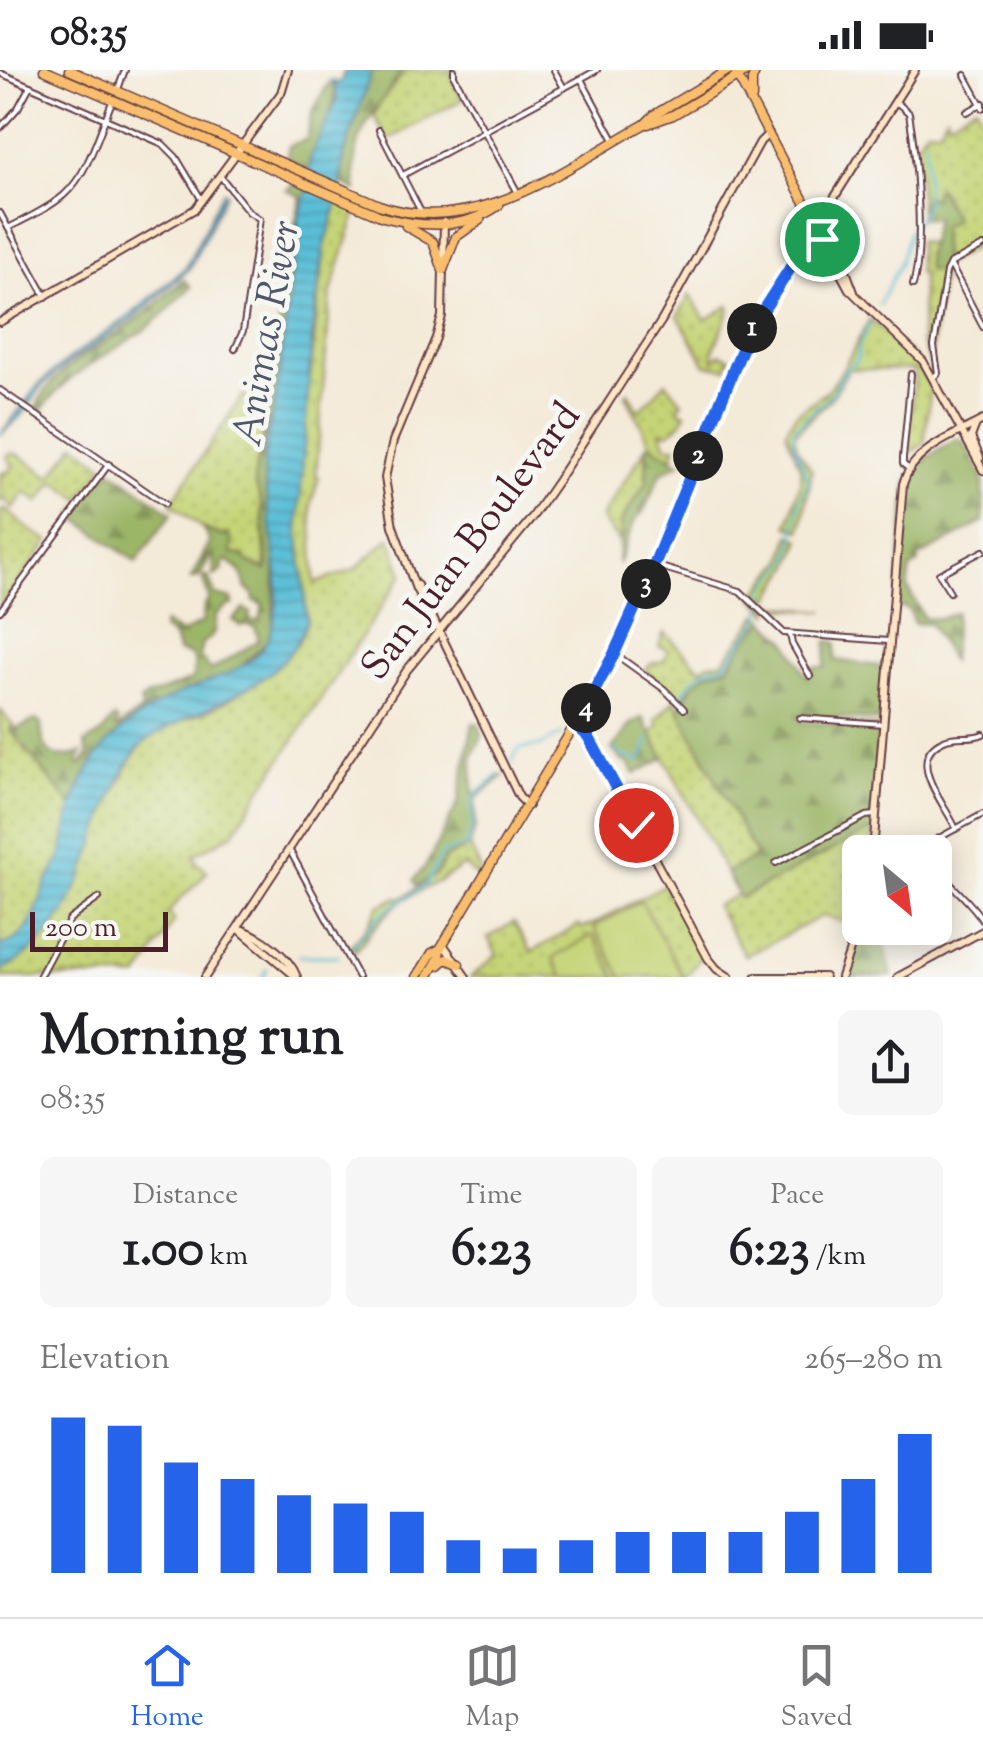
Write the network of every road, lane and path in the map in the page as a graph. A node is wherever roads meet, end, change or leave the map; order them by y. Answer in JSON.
{"nodes":[{"id":1,"x":44,"y":70,"type":"edge"},
{"id":2,"x":69,"y":70,"type":"edge"},
{"id":3,"x":125,"y":70,"type":"edge"},
{"id":4,"x":288,"y":70,"type":"edge"},
{"id":5,"x":554,"y":70,"type":"edge"},
{"id":6,"x":597,"y":70,"type":"edge"},
{"id":7,"x":718,"y":70,"type":"edge"},
{"id":8,"x":749,"y":70,"type":"edge"},
{"id":9,"x":756,"y":70,"type":"edge"},
{"id":10,"x":454,"y":72,"type":"edge"},
{"id":11,"x":734,"y":72,"type":"edge"},
{"id":12,"x":910,"y":72,"type":"edge"},
{"id":13,"x":0,"y":74,"type":"edge"},
{"id":14,"x":966,"y":75,"type":"dead end"},
{"id":15,"x":581,"y":78,"type":"junction"},
{"id":16,"x":30,"y":86,"type":"junction"},
{"id":17,"x":564,"y":88,"type":"junction"},
{"id":18,"x":698,"y":91,"type":"junction"},
{"id":19,"x":115,"y":96,"type":"junction"},
{"id":20,"x":895,"y":101,"type":"junction"},
{"id":21,"x":752,"y":102,"type":"junction"},
{"id":22,"x":982,"y":105,"type":"edge"},
{"id":23,"x":967,"y":112,"type":"dead end"},
{"id":24,"x":105,"y":119,"type":"junction"},
{"id":25,"x":646,"y":124,"type":"junction"},
{"id":26,"x":0,"y":128,"type":"edge"},
{"id":27,"x":379,"y":130,"type":"dead end"},
{"id":28,"x":484,"y":130,"type":"junction"},
{"id":29,"x":769,"y":133,"type":"junction"},
{"id":30,"x":614,"y":141,"type":"junction"},
{"id":31,"x":240,"y":150,"type":"junction"},
{"id":32,"x":402,"y":174,"type":"junction"},
{"id":33,"x":221,"y":177,"type":"junction"},
{"id":34,"x":518,"y":194,"type":"junction"},
{"id":35,"x":353,"y":199,"type":"junction"},
{"id":36,"x":204,"y":200,"type":"junction"},
{"id":37,"x":505,"y":200,"type":"junction"},
{"id":38,"x":488,"y":213,"type":"junction"},
{"id":39,"x":0,"y":214,"type":"edge"},
{"id":40,"x":419,"y":214,"type":"junction"},
{"id":41,"x":384,"y":217,"type":"junction"},
{"id":42,"x":444,"y":220,"type":"junction"},
{"id":43,"x":8,"y":228,"type":"junction"},
{"id":44,"x":820,"y":228,"type":"junction"},
{"id":45,"x":983,"y":246,"type":"edge"},
{"id":46,"x":832,"y":259,"type":"junction"},
{"id":47,"x":794,"y":260,"type":"junction"},
{"id":48,"x":950,"y":264,"type":"junction"},
{"id":49,"x":444,"y":270,"type":"junction"},
{"id":50,"x":913,"y":285,"type":"dead end"},
{"id":51,"x":854,"y":292,"type":"junction"},
{"id":52,"x":46,"y":297,"type":"junction"},
{"id":53,"x":0,"y":322,"type":"edge"},
{"id":54,"x":983,"y":328,"type":"edge"},
{"id":55,"x":235,"y":350,"type":"dead end"},
{"id":56,"x":911,"y":374,"type":"dead end"},
{"id":57,"x":933,"y":378,"type":"junction"},
{"id":58,"x":0,"y":390,"type":"edge"},
{"id":59,"x":979,"y":422,"type":"edge"},
{"id":60,"x":962,"y":432,"type":"junction"},
{"id":61,"x":905,"y":455,"type":"junction"},
{"id":62,"x":109,"y":464,"type":"junction"},
{"id":63,"x":911,"y":466,"type":"junction"},
{"id":64,"x":982,"y":467,"type":"edge"},
{"id":65,"x":165,"y":504,"type":"dead end"},
{"id":66,"x":983,"y":551,"type":"edge"},
{"id":67,"x":654,"y":565,"type":"junction"},
{"id":68,"x":950,"y":592,"type":"dead end"},
{"id":69,"x":0,"y":611,"type":"edge"},
{"id":70,"x":438,"y":629,"type":"junction"},
{"id":71,"x":790,"y":634,"type":"junction"},
{"id":72,"x":891,"y":641,"type":"junction"},
{"id":73,"x":614,"y":654,"type":"junction"},
{"id":74,"x":810,"y":676,"type":"dead end"},
{"id":75,"x":684,"y":709,"type":"dead end"},
{"id":76,"x":800,"y":718,"type":"dead end"},
{"id":77,"x":884,"y":724,"type":"junction"},
{"id":78,"x":576,"y":725,"type":"junction"},
{"id":79,"x":982,"y":737,"type":"edge"},
{"id":80,"x":528,"y":806,"type":"junction"},
{"id":81,"x":983,"y":814,"type":"edge"},
{"id":82,"x":878,"y":815,"type":"junction"},
{"id":83,"x":956,"y":829,"type":"junction"},
{"id":84,"x":875,"y":835,"type":"edge"},
{"id":85,"x":944,"y":835,"type":"edge"},
{"id":86,"x":289,"y":849,"type":"junction"},
{"id":87,"x":776,"y":864,"type":"dead end"},
{"id":88,"x":952,"y":885,"type":"edge"},
{"id":89,"x":99,"y":898,"type":"dead end"},
{"id":90,"x":983,"y":921,"type":"edge"},
{"id":91,"x":238,"y":928,"type":"junction"},
{"id":92,"x":983,"y":931,"type":"edge"},
{"id":93,"x":852,"y":945,"type":"edge"},
{"id":94,"x":442,"y":946,"type":"junction"},
{"id":95,"x":458,"y":964,"type":"junction"},
{"id":96,"x":39,"y":977,"type":"edge"},
{"id":97,"x":205,"y":977,"type":"edge"},
{"id":98,"x":296,"y":977,"type":"edge"},
{"id":99,"x":358,"y":977,"type":"edge"},
{"id":100,"x":417,"y":977,"type":"edge"},
{"id":101,"x":430,"y":977,"type":"edge"},
{"id":102,"x":466,"y":977,"type":"edge"},
{"id":103,"x":729,"y":977,"type":"edge"},
{"id":104,"x":756,"y":977,"type":"edge"},
{"id":105,"x":824,"y":977,"type":"edge"},
{"id":106,"x":842,"y":977,"type":"edge"},
{"id":107,"x":898,"y":977,"type":"edge"}],
"edges":[{"from":1,"to":19,"type":"main road"},
{"from":2,"to":19,"type":"main road"},
{"from":3,"to":19,"type":"street"},
{"from":4,"to":31,"type":"main road"},
{"from":5,"to":17,"type":"street"},
{"from":6,"to":15,"type":"street"},
{"from":7,"to":18,"type":"main road"},
{"from":8,"to":11,"type":"main road"},
{"from":9,"to":21,"type":"main road"},
{"from":10,"to":28,"type":"street"},
{"from":11,"to":18,"type":"main road"},
{"from":11,"to":21,"type":"main road"},
{"from":11,"to":25,"type":"main road"},
{"from":12,"to":20,"type":"main road"},
{"from":13,"to":16,"type":"street"},
{"from":14,"to":22,"type":"street"},
{"from":15,"to":17,"type":"street"},
{"from":15,"to":30,"type":"street"},
{"from":16,"to":24,"type":"street"},
{"from":16,"to":26,"type":"street"},
{"from":17,"to":28,"type":"street"},
{"from":18,"to":25,"type":"main road"},
{"from":19,"to":24,"type":"street"},
{"from":19,"to":31,"type":"main road"},
{"from":20,"to":44,"type":"main road"},
{"from":20,"to":50,"type":"street"},
{"from":21,"to":29,"type":"main road"},
{"from":22,"to":23,"type":"street"},
{"from":24,"to":36,"type":"street"},
{"from":24,"to":43,"type":"street"},
{"from":25,"to":30,"type":"main road"},
{"from":27,"to":32,"type":"street"},
{"from":28,"to":32,"type":"street"},
{"from":28,"to":34,"type":"street"},
{"from":29,"to":44,"type":"main road"},
{"from":29,"to":70,"type":"main road","name":"San Juan Boulevard"},
{"from":30,"to":34,"type":"main road"},
{"from":31,"to":33,"type":"main road"},
{"from":31,"to":35,"type":"main road"},
{"from":32,"to":40,"type":"street"},
{"from":33,"to":36,"type":"main road"},
{"from":33,"to":55,"type":"street"},
{"from":34,"to":37,"type":"main road"},
{"from":35,"to":40,"type":"main road"},
{"from":35,"to":41,"type":"main road"},
{"from":36,"to":52,"type":"main road"},
{"from":37,"to":38,"type":"main road"},
{"from":37,"to":42,"type":"main road"},
{"from":38,"to":42,"type":"main road"},
{"from":38,"to":49,"type":"main road"},
{"from":39,"to":43,"type":"street"},
{"from":40,"to":42,"type":"main road"},
{"from":41,"to":42,"type":"main road"},
{"from":41,"to":49,"type":"main road"},
{"from":42,"to":49,"type":"main road"},
{"from":43,"to":52,"type":"street"},
{"from":44,"to":46,"type":"main road"},
{"from":44,"to":47,"type":"main road"},
{"from":44,"to":51,"type":"main road"},
{"from":45,"to":48,"type":"street"},
{"from":46,"to":47,"type":"main road"},
{"from":46,"to":51,"type":"main road"},
{"from":47,"to":67,"type":"main road"},
{"from":48,"to":54,"type":"street"},
{"from":48,"to":57,"type":"street"},
{"from":49,"to":70,"type":"main road"},
{"from":51,"to":57,"type":"main road"},
{"from":52,"to":53,"type":"main road"},
{"from":56,"to":61,"type":"street"},
{"from":57,"to":60,"type":"main road"},
{"from":58,"to":62,"type":"street"},
{"from":59,"to":60,"type":"main road"},
{"from":59,"to":64,"type":"main road"},
{"from":60,"to":63,"type":"main road"},
{"from":60,"to":64,"type":"main road"},
{"from":61,"to":63,"type":"street"},
{"from":61,"to":63,"type":"street"},
{"from":62,"to":65,"type":"street"},
{"from":62,"to":69,"type":"street"},
{"from":63,"to":72,"type":"main road"},
{"from":66,"to":68,"type":"street"},
{"from":67,"to":71,"type":"street"},
{"from":67,"to":73,"type":"main road"},
{"from":70,"to":80,"type":"main road"},
{"from":70,"to":86,"type":"main road","name":"San Juan Boulevard"},
{"from":71,"to":72,"type":"street"},
{"from":71,"to":74,"type":"street"},
{"from":72,"to":77,"type":"main road"},
{"from":73,"to":75,"type":"street"},
{"from":73,"to":78,"type":"main road"},
{"from":76,"to":77,"type":"street"},
{"from":77,"to":82,"type":"main road"},
{"from":78,"to":80,"type":"main road"},
{"from":78,"to":103,"type":"main road"},
{"from":79,"to":83,"type":"street"},
{"from":80,"to":94,"type":"main road"},
{"from":81,"to":83,"type":"street"},
{"from":82,"to":84,"type":"main road"},
{"from":82,"to":87,"type":"street"},
{"from":83,"to":85,"type":"street"},
{"from":86,"to":91,"type":"main road","name":"San Juan Boulevard"},
{"from":86,"to":99,"type":"street"},
{"from":88,"to":90,"type":"street"},
{"from":89,"to":96,"type":"street"},
{"from":91,"to":97,"type":"main road","name":"San Juan Boulevard"},
{"from":91,"to":98,"type":"main road"},
{"from":92,"to":107,"type":"main road"},
{"from":93,"to":106,"type":"main road"},
{"from":94,"to":95,"type":"main road"},
{"from":94,"to":100,"type":"main road"},
{"from":94,"to":101,"type":"main road"},
{"from":95,"to":101,"type":"main road"},
{"from":95,"to":102,"type":"main road"},
{"from":104,"to":105,"type":"main road"}]}
